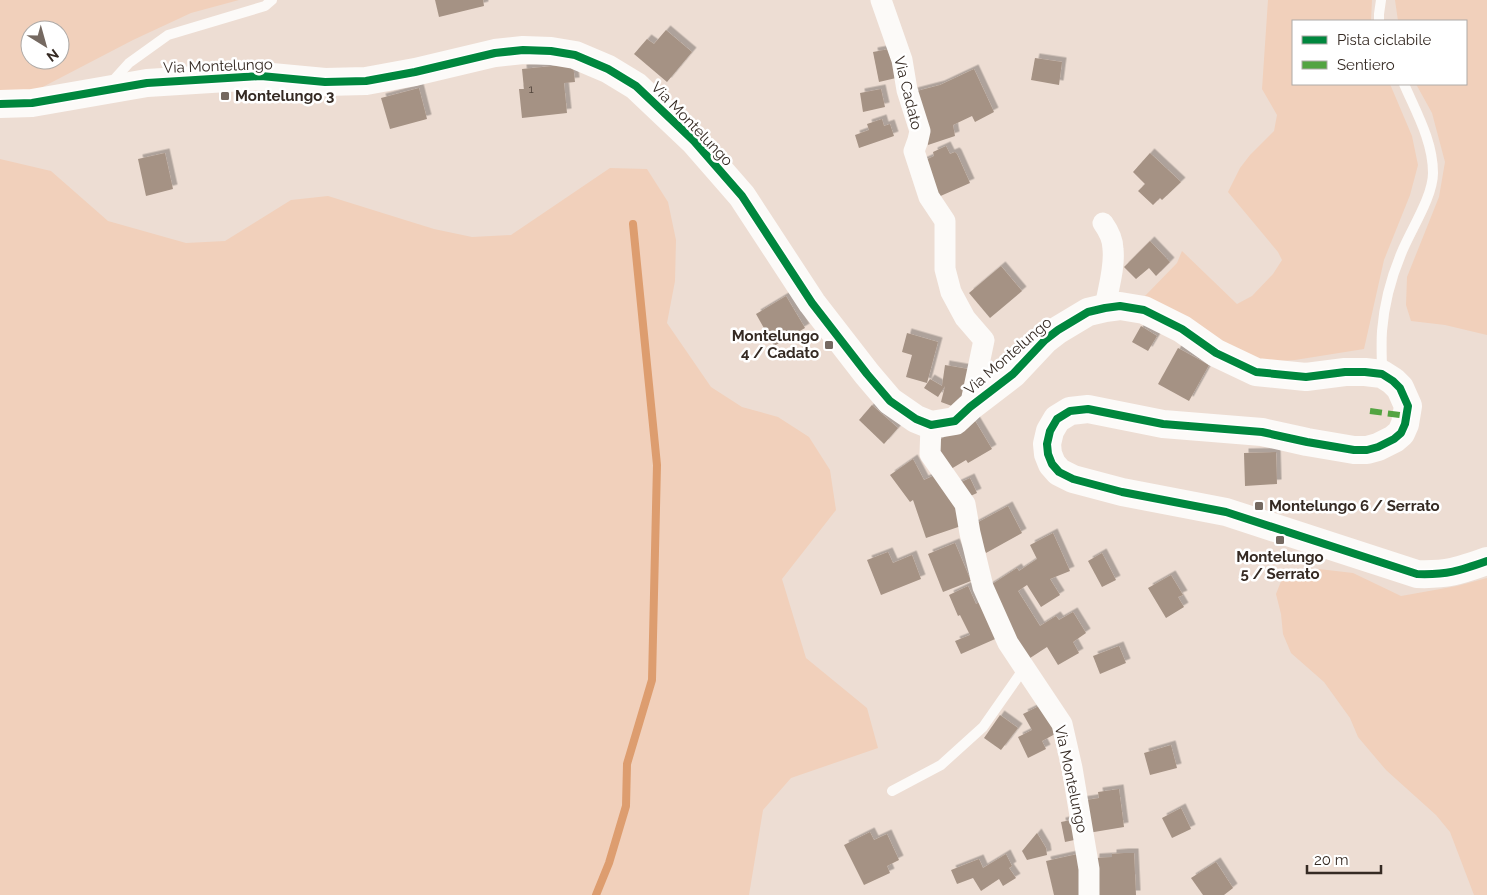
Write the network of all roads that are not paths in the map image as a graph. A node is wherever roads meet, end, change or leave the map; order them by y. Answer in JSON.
{"nodes":[{"id":1,"x":272,"y":0,"type":"edge"},
{"id":2,"x":881,"y":0,"type":"edge"},
{"id":3,"x":1381,"y":0,"type":"edge"},
{"id":4,"x":1379,"y":20,"type":"edge"},
{"id":5,"x":1404,"y":85,"type":"edge"},
{"id":6,"x":105,"y":91,"type":"junction"},
{"id":7,"x":0,"y":104,"type":"edge"},
{"id":8,"x":1103,"y":223,"type":"dead end"},
{"id":9,"x":1105,"y":308,"type":"junction"},
{"id":10,"x":1382,"y":374,"type":"junction"},
{"id":11,"x":970,"y":407,"type":"junction"},
{"id":12,"x":931,"y":425,"type":"junction"},
{"id":13,"x":1487,"y":561,"type":"edge"},
{"id":14,"x":1025,"y":667,"type":"junction"},
{"id":15,"x":892,"y":791,"type":"dead end"},
{"id":16,"x":1089,"y":895,"type":"edge"}],
"edges":[{"from":1,"to":6,"type":"lane"},
{"from":2,"to":11,"type":"street","name":"Via Cadato"},
{"from":3,"to":4,"type":"lane"},
{"from":5,"to":10,"type":"lane"},
{"from":6,"to":7,"type":"street","name":"Via Montelungo"},
{"from":6,"to":12,"type":"street","name":"Via Montelungo"},
{"from":8,"to":9,"type":"street"},
{"from":9,"to":10,"type":"street","name":"Via Montelungo"},
{"from":9,"to":11,"type":"street","name":"Via Montelungo"},
{"from":10,"to":13,"type":"street"},
{"from":11,"to":12,"type":"street","name":"Via Montelungo"},
{"from":12,"to":14,"type":"street","name":"Via Montelungo"},
{"from":14,"to":15,"type":"lane"},
{"from":14,"to":16,"type":"street","name":"Via Montelungo"}]}
